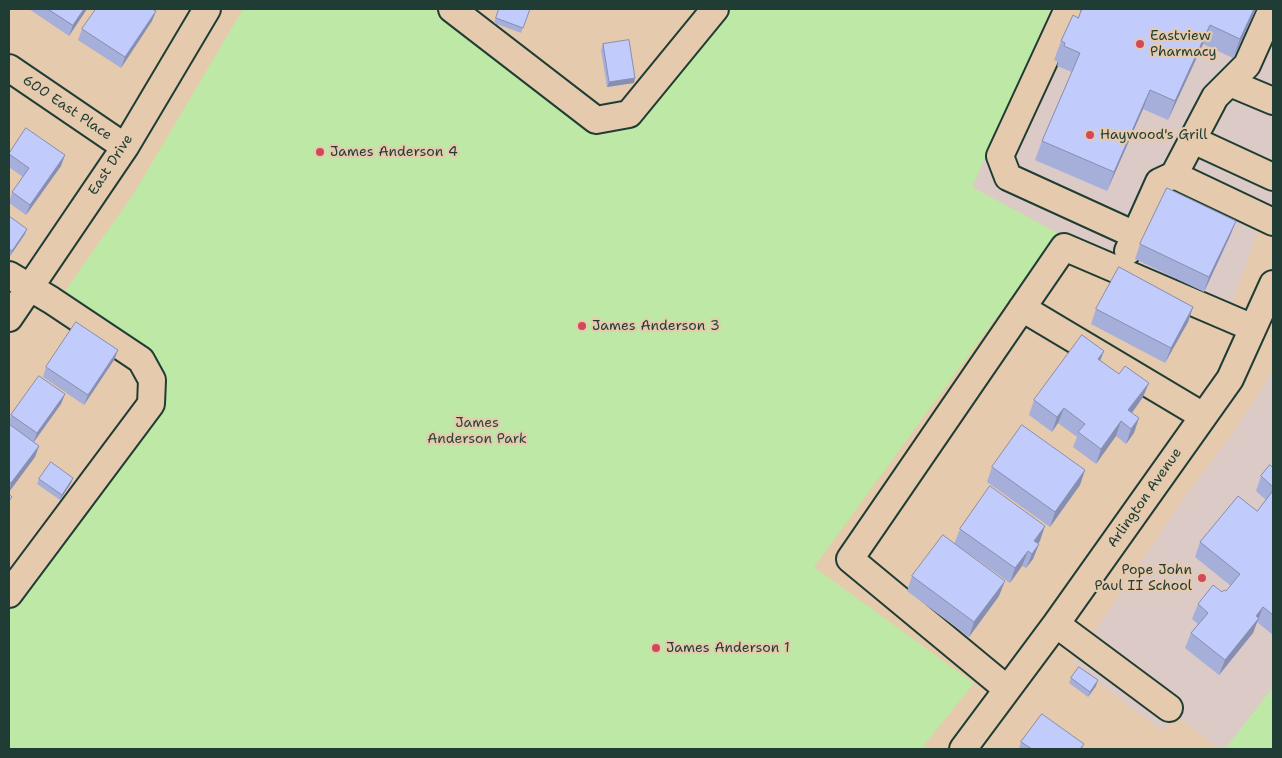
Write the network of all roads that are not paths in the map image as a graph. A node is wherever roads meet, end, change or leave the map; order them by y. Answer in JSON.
{"nodes":[{"id":1,"x":207,"y":9,"type":"edge"},
{"id":2,"x":452,"y":9,"type":"edge"},
{"id":3,"x":715,"y":9,"type":"edge"},
{"id":4,"x":1068,"y":9,"type":"edge"},
{"id":5,"x":1271,"y":16,"type":"edge"},
{"id":6,"x":9,"y":68,"type":"edge"},
{"id":7,"x":1230,"y":83,"type":"junction"},
{"id":8,"x":1273,"y":101,"type":"edge"},
{"id":9,"x":1193,"y":140,"type":"junction"},
{"id":10,"x":125,"y":147,"type":"junction"},
{"id":11,"x":1174,"y":175,"type":"junction"},
{"id":12,"x":1273,"y":176,"type":"edge"},
{"id":13,"x":1273,"y":222,"type":"edge"},
{"id":14,"x":1135,"y":235,"type":"junction"},
{"id":15,"x":1120,"y":270,"type":"junction"},
{"id":16,"x":19,"y":282,"type":"edge"},
{"id":17,"x":1273,"y":284,"type":"edge"},
{"id":18,"x":1022,"y":308,"type":"junction"},
{"id":19,"x":9,"y":318,"type":"edge"},
{"id":20,"x":1253,"y":328,"type":"junction"},
{"id":21,"x":1203,"y":416,"type":"junction"},
{"id":22,"x":9,"y":594,"type":"edge"},
{"id":23,"x":1056,"y":624,"type":"junction"},
{"id":24,"x":1007,"y":689,"type":"junction"},
{"id":25,"x":1169,"y":708,"type":"dead end"},
{"id":26,"x":963,"y":749,"type":"edge"}],
"edges":[{"from":1,"to":10,"type":"street","name":"East Drive"},
{"from":2,"to":3,"type":"street"},
{"from":4,"to":14,"type":"street"},
{"from":5,"to":7,"type":"street"},
{"from":6,"to":10,"type":"street","name":"600 East Place"},
{"from":7,"to":8,"type":"street"},
{"from":7,"to":9,"type":"street"},
{"from":9,"to":11,"type":"street"},
{"from":9,"to":12,"type":"street"},
{"from":10,"to":16,"type":"street","name":"East Drive"},
{"from":11,"to":13,"type":"street"},
{"from":11,"to":14,"type":"street"},
{"from":14,"to":15,"type":"street"},
{"from":15,"to":18,"type":"street"},
{"from":15,"to":20,"type":"street"},
{"from":16,"to":19,"type":"street","name":"East Drive"},
{"from":16,"to":22,"type":"street"},
{"from":17,"to":20,"type":"street","name":"Arlington Avenue"},
{"from":18,"to":21,"type":"street"},
{"from":18,"to":24,"type":"street"},
{"from":20,"to":21,"type":"street","name":"Arlington Avenue"},
{"from":21,"to":23,"type":"street","name":"Arlington Avenue"},
{"from":23,"to":24,"type":"street","name":"Arlington Avenue"},
{"from":23,"to":25,"type":"street"},
{"from":24,"to":26,"type":"street","name":"Arlington Avenue"}]}
